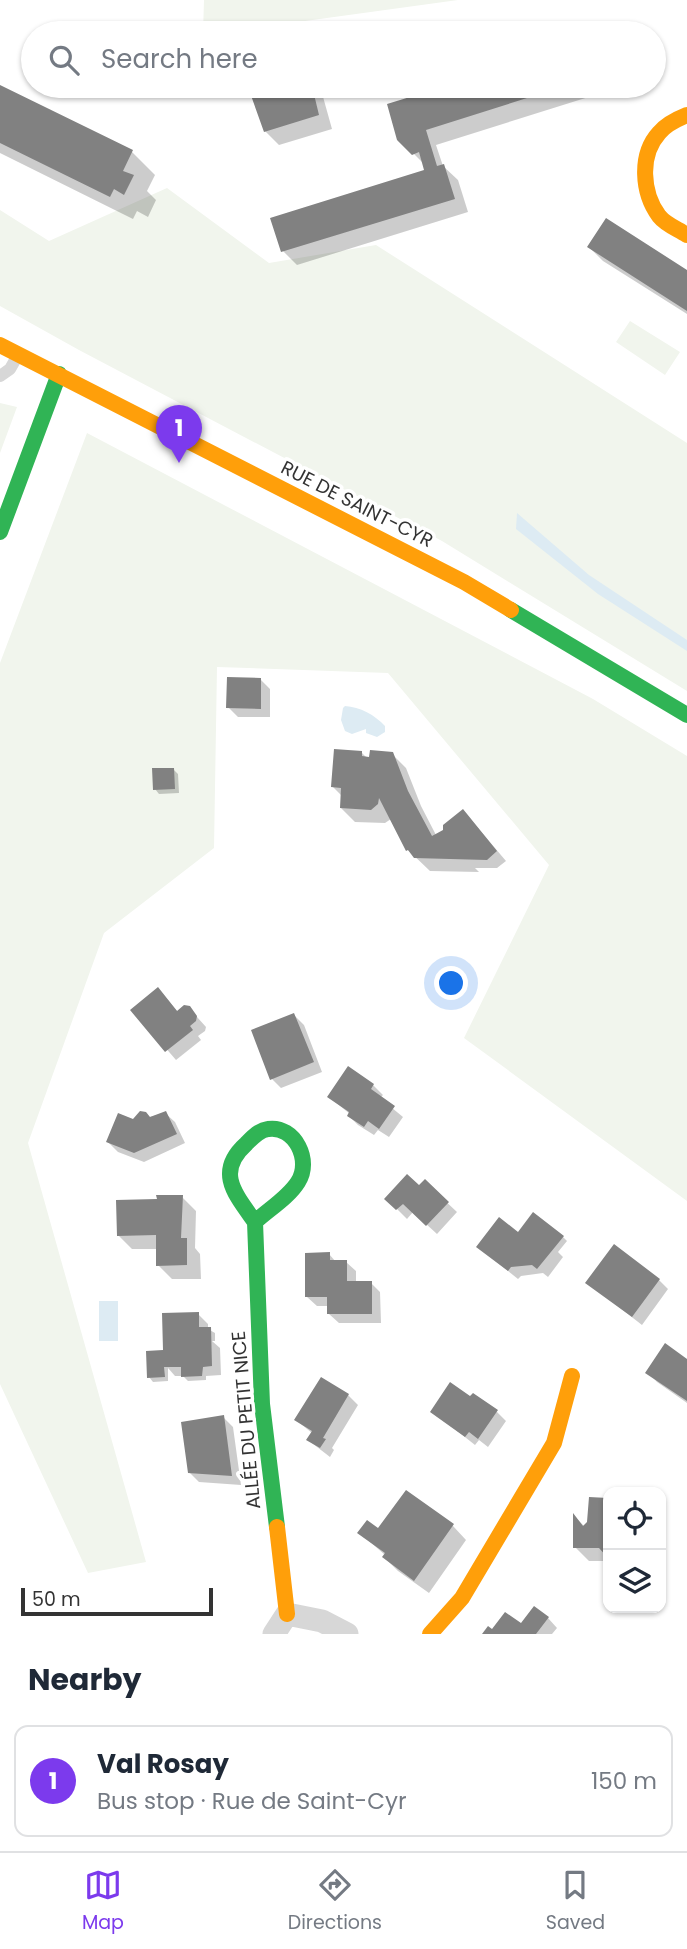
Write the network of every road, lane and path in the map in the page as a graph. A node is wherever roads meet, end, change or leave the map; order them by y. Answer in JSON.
{"nodes":[{"id":1,"x":687,"y":115,"type":"edge"},
{"id":2,"x":687,"y":235,"type":"edge"},
{"id":3,"x":0,"y":345,"type":"edge"},
{"id":4,"x":18,"y":355,"type":"junction"},
{"id":5,"x":59,"y":374,"type":"junction"},
{"id":6,"x":0,"y":376,"type":"edge"},
{"id":7,"x":0,"y":532,"type":"edge"},
{"id":8,"x":687,"y":715,"type":"edge"},
{"id":9,"x":255,"y":1222,"type":"junction"},
{"id":10,"x":572,"y":1376,"type":"dead end"},
{"id":11,"x":287,"y":1614,"type":"junction"},
{"id":12,"x":274,"y":1634,"type":"edge"},
{"id":13,"x":347,"y":1634,"type":"edge"},
{"id":14,"x":430,"y":1634,"type":"edge"}],
"edges":[{"from":1,"to":2,"type":"street"},
{"from":3,"to":4,"type":"street","name":"RUE DE SAINT-CYR"},
{"from":4,"to":5,"type":"street","name":"RUE DE SAINT-CYR"},
{"from":4,"to":6,"type":"lane"},
{"from":5,"to":7,"type":"street"},
{"from":5,"to":8,"type":"street","name":"RUE DE SAINT-CYR"},
{"from":9,"to":9,"type":"street"},
{"from":9,"to":11,"type":"street","name":"ALLÉE DU PETIT NICE"},
{"from":10,"to":14,"type":"street"},
{"from":11,"to":12,"type":"street"},
{"from":11,"to":13,"type":"street"}]}
